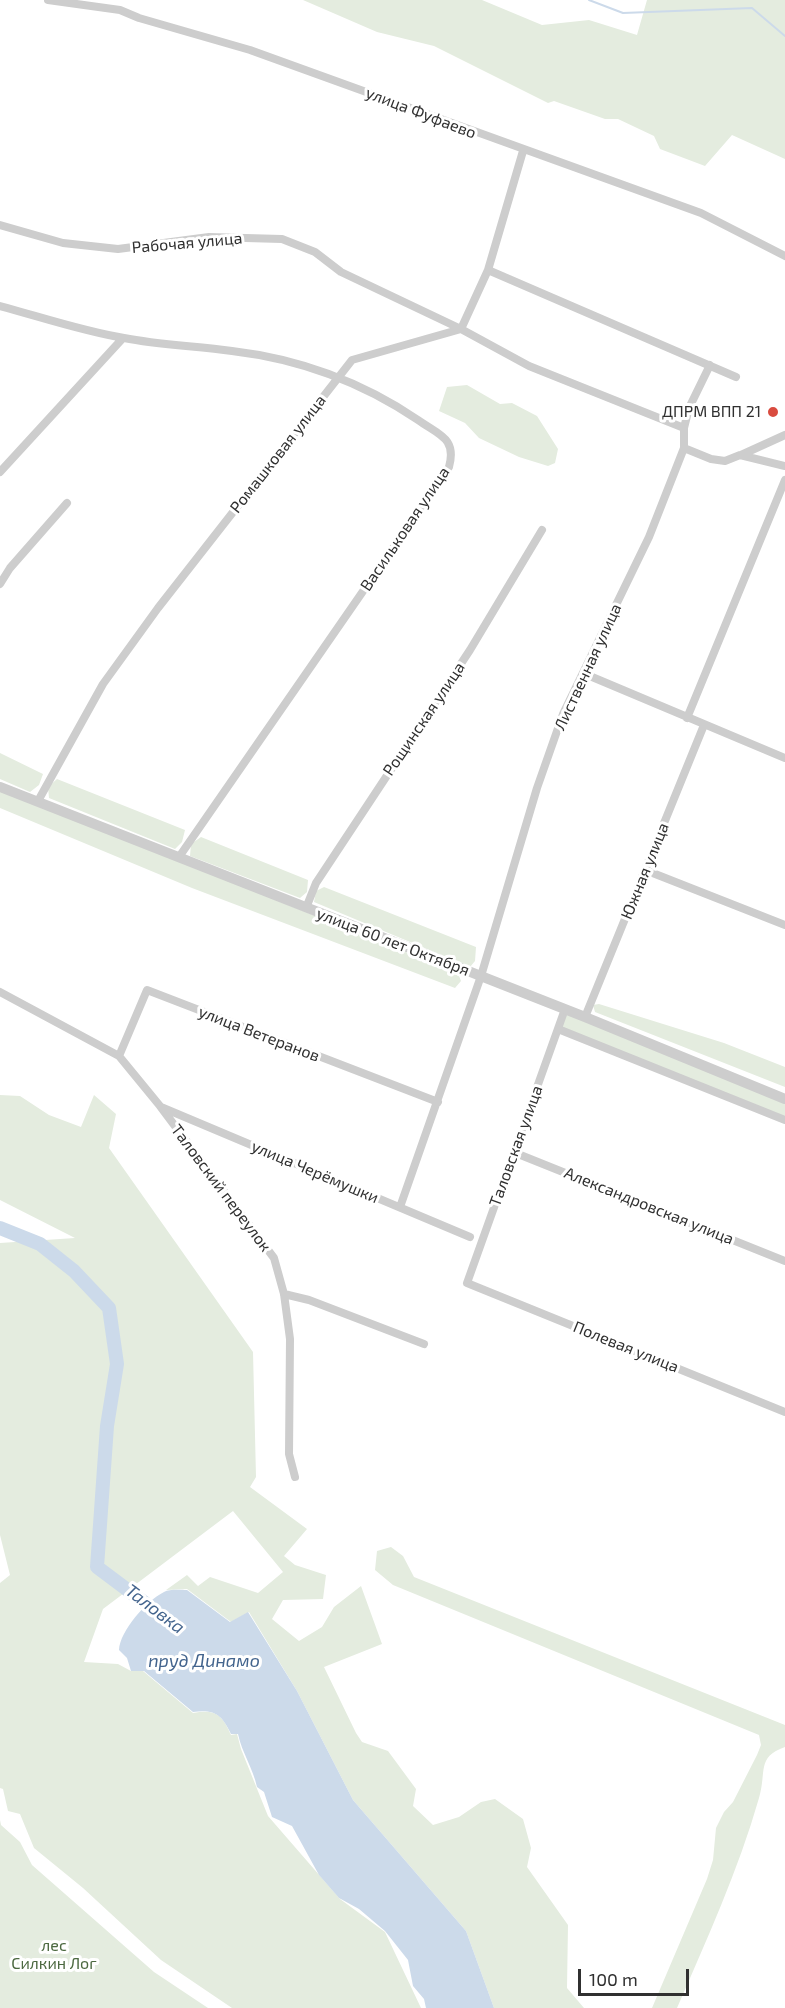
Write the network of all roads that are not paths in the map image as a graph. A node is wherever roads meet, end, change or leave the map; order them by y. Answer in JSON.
{"nodes":[{"id":1,"x":48,"y":0,"type":"edge"},
{"id":2,"x":523,"y":151,"type":"junction"},
{"id":3,"x":0,"y":225,"type":"edge"},
{"id":4,"x":785,"y":256,"type":"edge"},
{"id":5,"x":488,"y":270,"type":"junction"},
{"id":6,"x":0,"y":306,"type":"edge"},
{"id":7,"x":461,"y":329,"type":"junction"},
{"id":8,"x":123,"y":338,"type":"junction"},
{"id":9,"x":710,"y":365,"type":"junction"},
{"id":10,"x":339,"y":376,"type":"junction"},
{"id":11,"x":735,"y":377,"type":"dead end"},
{"id":12,"x":684,"y":428,"type":"junction"},
{"id":13,"x":785,"y":435,"type":"edge"},
{"id":14,"x":684,"y":448,"type":"junction"},
{"id":15,"x":741,"y":455,"type":"junction"},
{"id":16,"x":785,"y":466,"type":"edge"},
{"id":17,"x":0,"y":472,"type":"edge"},
{"id":18,"x":785,"y":480,"type":"edge"},
{"id":19,"x":67,"y":503,"type":"dead end"},
{"id":20,"x":542,"y":530,"type":"dead end"},
{"id":21,"x":0,"y":584,"type":"edge"},
{"id":22,"x":585,"y":674,"type":"junction"},
{"id":23,"x":687,"y":718,"type":"junction"},
{"id":24,"x":704,"y":725,"type":"junction"},
{"id":25,"x":782,"y":757,"type":"edge"},
{"id":26,"x":785,"y":764,"type":"edge"},
{"id":27,"x":0,"y":787,"type":"edge"},
{"id":28,"x":38,"y":801,"type":"junction"},
{"id":29,"x":179,"y":856,"type":"junction"},
{"id":30,"x":645,"y":870,"type":"junction"},
{"id":31,"x":306,"y":908,"type":"junction"},
{"id":32,"x":785,"y":925,"type":"edge"},
{"id":33,"x":481,"y":976,"type":"junction"},
{"id":34,"x":0,"y":992,"type":"edge"},
{"id":35,"x":566,"y":1009,"type":"junction"},
{"id":36,"x":585,"y":1017,"type":"junction"},
{"id":37,"x":558,"y":1029,"type":"junction"},
{"id":38,"x":119,"y":1056,"type":"junction"},
{"id":39,"x":785,"y":1099,"type":"edge"},
{"id":40,"x":438,"y":1102,"type":"junction"},
{"id":41,"x":160,"y":1107,"type":"junction"},
{"id":42,"x":785,"y":1120,"type":"edge"},
{"id":43,"x":513,"y":1152,"type":"junction"},
{"id":44,"x":400,"y":1207,"type":"junction"},
{"id":45,"x":470,"y":1237,"type":"dead end"},
{"id":46,"x":785,"y":1261,"type":"edge"},
{"id":47,"x":467,"y":1283,"type":"joint"},
{"id":48,"x":284,"y":1294,"type":"junction"},
{"id":49,"x":424,"y":1344,"type":"dead end"},
{"id":50,"x":785,"y":1412,"type":"edge"},
{"id":51,"x":295,"y":1478,"type":"dead end"}],
"edges":[{"from":1,"to":2,"type":"street","name":"улица Фуфаево"},
{"from":2,"to":4,"type":"street","name":"улица Фуфаево"},
{"from":2,"to":5,"type":"street"},
{"from":3,"to":7,"type":"street","name":"Рабочая улица"},
{"from":5,"to":7,"type":"street"},
{"from":5,"to":9,"type":"street"},
{"from":6,"to":8,"type":"street","name":"Васильковая улица"},
{"from":7,"to":10,"type":"street","name":"Ромашковая улица"},
{"from":7,"to":12,"type":"street","name":"Рабочая улица"},
{"from":8,"to":10,"type":"street","name":"Васильковая улица"},
{"from":8,"to":17,"type":"street"},
{"from":9,"to":11,"type":"street"},
{"from":9,"to":12,"type":"street","name":"Лиственная улица"},
{"from":10,"to":28,"type":"street","name":"Ромашковая улица"},
{"from":10,"to":29,"type":"street","name":"Васильковая улица"},
{"from":12,"to":14,"type":"street","name":"Лиственная улица"},
{"from":13,"to":15,"type":"street"},
{"from":14,"to":15,"type":"street"},
{"from":14,"to":22,"type":"street","name":"Лиственная улица"},
{"from":15,"to":16,"type":"street"},
{"from":18,"to":23,"type":"street"},
{"from":19,"to":21,"type":"street"},
{"from":20,"to":31,"type":"street","name":"Рощинская улица"},
{"from":22,"to":23,"type":"street"},
{"from":22,"to":33,"type":"street","name":"Лиственная улица"},
{"from":23,"to":24,"type":"street"},
{"from":24,"to":25,"type":"street"},
{"from":24,"to":30,"type":"street","name":"Южная улица"},
{"from":25,"to":26,"type":"street"},
{"from":27,"to":28,"type":"street","name":"улица 60 лет Октября"},
{"from":28,"to":29,"type":"street","name":"улица 60 лет Октября"},
{"from":29,"to":31,"type":"street","name":"улица 60 лет Октября"},
{"from":30,"to":32,"type":"street"},
{"from":30,"to":36,"type":"street","name":"Южная улица"},
{"from":31,"to":33,"type":"street","name":"улица 60 лет Октября"},
{"from":33,"to":35,"type":"street","name":"улица 60 лет Октября"},
{"from":33,"to":40,"type":"street","name":"Лиственная улица"},
{"from":34,"to":38,"type":"street"},
{"from":35,"to":36,"type":"street","name":"улица 60 лет Октября"},
{"from":35,"to":37,"type":"street","name":"Таловская улица"},
{"from":36,"to":39,"type":"street","name":"улица 60 лет Октября"},
{"from":37,"to":42,"type":"street"},
{"from":37,"to":43,"type":"street","name":"Таловская улица"},
{"from":38,"to":40,"type":"street","name":"улица Ветеранов"},
{"from":38,"to":41,"type":"street","name":"Таловский переулок"},
{"from":40,"to":44,"type":"street","name":"Лиственная улица"},
{"from":41,"to":44,"type":"street","name":"улица Черёмушки"},
{"from":41,"to":48,"type":"street","name":"Таловский переулок"},
{"from":43,"to":46,"type":"street","name":"Александровская улица"},
{"from":43,"to":47,"type":"street","name":"Таловская улица"},
{"from":44,"to":45,"type":"street","name":"улица Черёмушки"},
{"from":47,"to":50,"type":"street","name":"Полевая улица"},
{"from":48,"to":49,"type":"street"},
{"from":48,"to":51,"type":"street","name":"Таловский переулок"}]}
